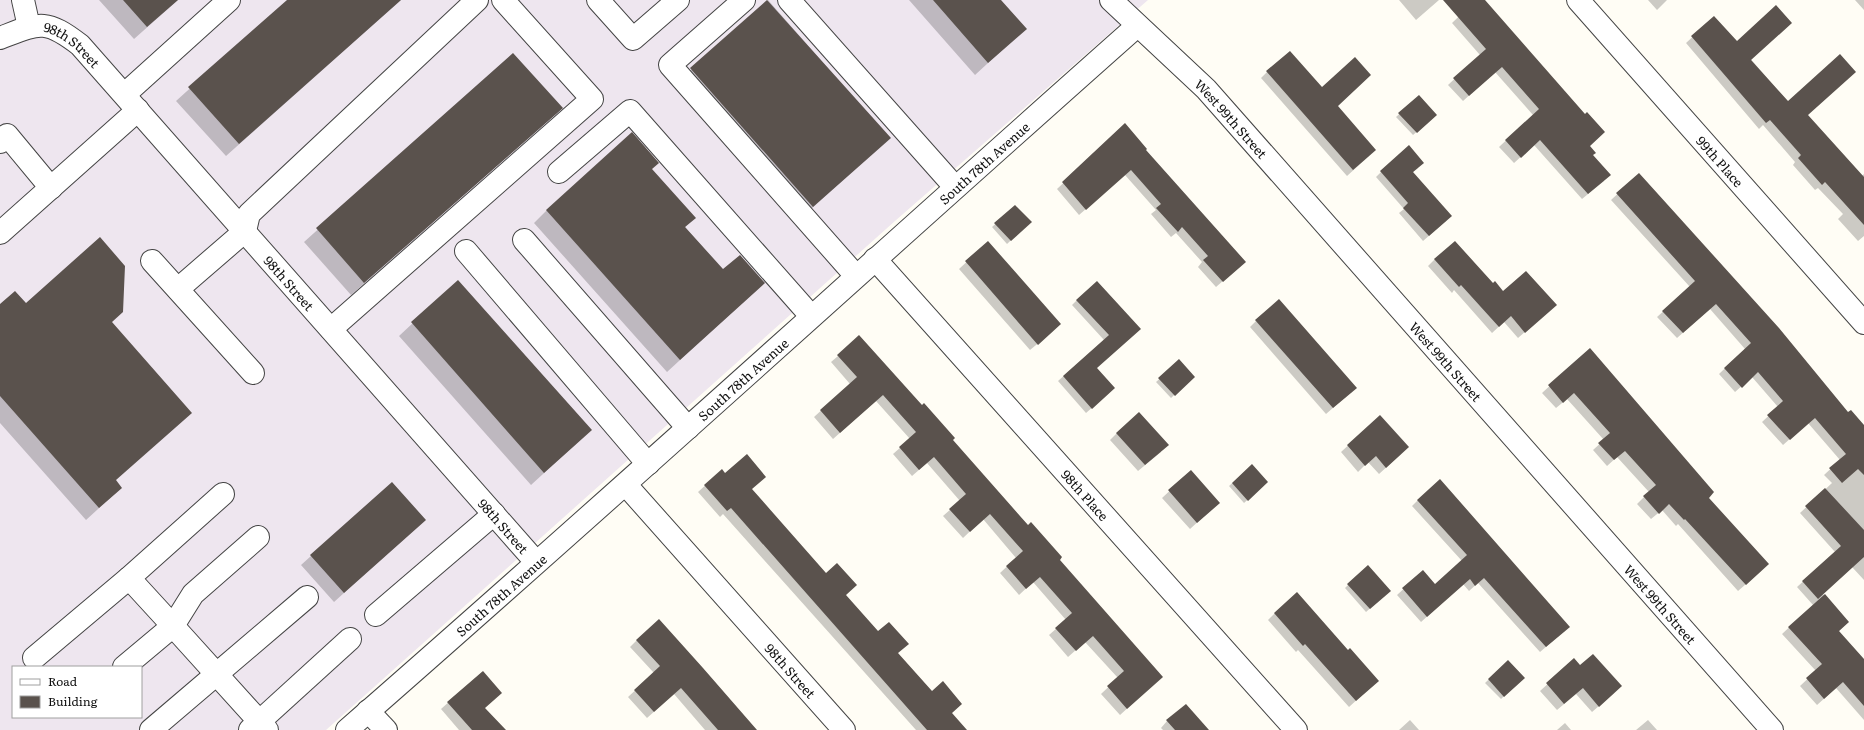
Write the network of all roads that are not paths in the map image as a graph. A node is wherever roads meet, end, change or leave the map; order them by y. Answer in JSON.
{"nodes":[{"id":1,"x":22,"y":0,"type":"edge"},
{"id":2,"x":229,"y":0,"type":"edge"},
{"id":3,"x":477,"y":0,"type":"edge"},
{"id":4,"x":503,"y":0,"type":"edge"},
{"id":5,"x":598,"y":0,"type":"edge"},
{"id":6,"x":678,"y":0,"type":"edge"},
{"id":7,"x":744,"y":0,"type":"edge"},
{"id":8,"x":789,"y":0,"type":"edge"},
{"id":9,"x":1111,"y":0,"type":"edge"},
{"id":10,"x":1578,"y":0,"type":"edge"},
{"id":11,"x":1138,"y":26,"type":"junction"},
{"id":12,"x":29,"y":27,"type":"junction"},
{"id":13,"x":0,"y":38,"type":"edge"},
{"id":14,"x":131,"y":102,"type":"junction"},
{"id":15,"x":0,"y":142,"type":"edge"},
{"id":16,"x":559,"y":172,"type":"dead end"},
{"id":17,"x":955,"y":187,"type":"junction"},
{"id":18,"x":51,"y":188,"type":"junction"},
{"id":19,"x":245,"y":231,"type":"junction"},
{"id":20,"x":0,"y":233,"type":"edge"},
{"id":21,"x":524,"y":240,"type":"dead end"},
{"id":22,"x":466,"y":251,"type":"dead end"},
{"id":23,"x":875,"y":259,"type":"junction"},
{"id":24,"x":152,"y":261,"type":"dead end"},
{"id":25,"x":856,"y":276,"type":"junction"},
{"id":26,"x":178,"y":289,"type":"junction"},
{"id":27,"x":811,"y":316,"type":"junction"},
{"id":28,"x":1864,"y":323,"type":"edge"},
{"id":29,"x":331,"y":329,"type":"junction"},
{"id":30,"x":253,"y":373,"type":"dead end"},
{"id":31,"x":688,"y":428,"type":"junction"},
{"id":32,"x":648,"y":464,"type":"junction"},
{"id":33,"x":626,"y":485,"type":"junction"},
{"id":34,"x":223,"y":494,"type":"dead end"},
{"id":35,"x":494,"y":514,"type":"junction"},
{"id":36,"x":258,"y":537,"type":"dead end"},
{"id":37,"x":536,"y":562,"type":"junction"},
{"id":38,"x":129,"y":578,"type":"junction"},
{"id":39,"x":306,"y":598,"type":"dead end"},
{"id":40,"x":376,"y":615,"type":"dead end"},
{"id":41,"x":173,"y":626,"type":"junction"},
{"id":42,"x":350,"y":639,"type":"dead end"},
{"id":43,"x":34,"y":658,"type":"dead end"},
{"id":44,"x":125,"y":666,"type":"edge"},
{"id":45,"x":217,"y":674,"type":"junction"},
{"id":46,"x":368,"y":711,"type":"junction"},
{"id":47,"x":259,"y":727,"type":"edge"},
{"id":48,"x":151,"y":730,"type":"edge"},
{"id":49,"x":347,"y":730,"type":"edge"},
{"id":50,"x":386,"y":730,"type":"edge"},
{"id":51,"x":844,"y":730,"type":"edge"},
{"id":52,"x":1296,"y":730,"type":"edge"},
{"id":53,"x":1772,"y":730,"type":"edge"}],
"edges":[{"from":1,"to":12,"type":"street"},
{"from":2,"to":14,"type":"street"},
{"from":3,"to":19,"type":"street"},
{"from":4,"to":29,"type":"street"},
{"from":5,"to":6,"type":"street"},
{"from":7,"to":25,"type":"street"},
{"from":8,"to":17,"type":"street"},
{"from":9,"to":11,"type":"street","name":"West 99th Street"},
{"from":10,"to":28,"type":"street","name":"99th Place"},
{"from":11,"to":17,"type":"street","name":"South 78th Avenue"},
{"from":11,"to":53,"type":"street","name":"West 99th Street"},
{"from":12,"to":13,"type":"street","name":"98th Street"},
{"from":12,"to":14,"type":"street","name":"98th Street"},
{"from":14,"to":18,"type":"street"},
{"from":14,"to":19,"type":"street","name":"98th Street"},
{"from":15,"to":18,"type":"street"},
{"from":16,"to":27,"type":"street"},
{"from":17,"to":23,"type":"street","name":"South 78th Avenue"},
{"from":18,"to":20,"type":"street"},
{"from":19,"to":26,"type":"street"},
{"from":19,"to":29,"type":"street","name":"98th Street"},
{"from":21,"to":31,"type":"street"},
{"from":22,"to":32,"type":"street"},
{"from":23,"to":25,"type":"street","name":"South 78th Avenue"},
{"from":23,"to":52,"type":"street","name":"98th Place"},
{"from":24,"to":26,"type":"street"},
{"from":25,"to":27,"type":"street","name":"South 78th Avenue"},
{"from":26,"to":30,"type":"street"},
{"from":27,"to":31,"type":"street","name":"South 78th Avenue"},
{"from":29,"to":35,"type":"street","name":"98th Street"},
{"from":31,"to":32,"type":"street","name":"South 78th Avenue"},
{"from":32,"to":33,"type":"street","name":"South 78th Avenue"},
{"from":33,"to":37,"type":"street","name":"South 78th Avenue"},
{"from":33,"to":51,"type":"street","name":"98th Street"},
{"from":34,"to":38,"type":"street"},
{"from":35,"to":37,"type":"street","name":"98th Street"},
{"from":35,"to":40,"type":"street"},
{"from":36,"to":41,"type":"street"},
{"from":37,"to":46,"type":"street","name":"South 78th Avenue"},
{"from":38,"to":41,"type":"street"},
{"from":38,"to":43,"type":"street"},
{"from":39,"to":45,"type":"street"},
{"from":41,"to":44,"type":"street"},
{"from":41,"to":45,"type":"street"},
{"from":42,"to":47,"type":"street"},
{"from":45,"to":47,"type":"street"},
{"from":45,"to":48,"type":"street"},
{"from":46,"to":49,"type":"street","name":"South 78th Avenue"},
{"from":46,"to":50,"type":"street"}]}
